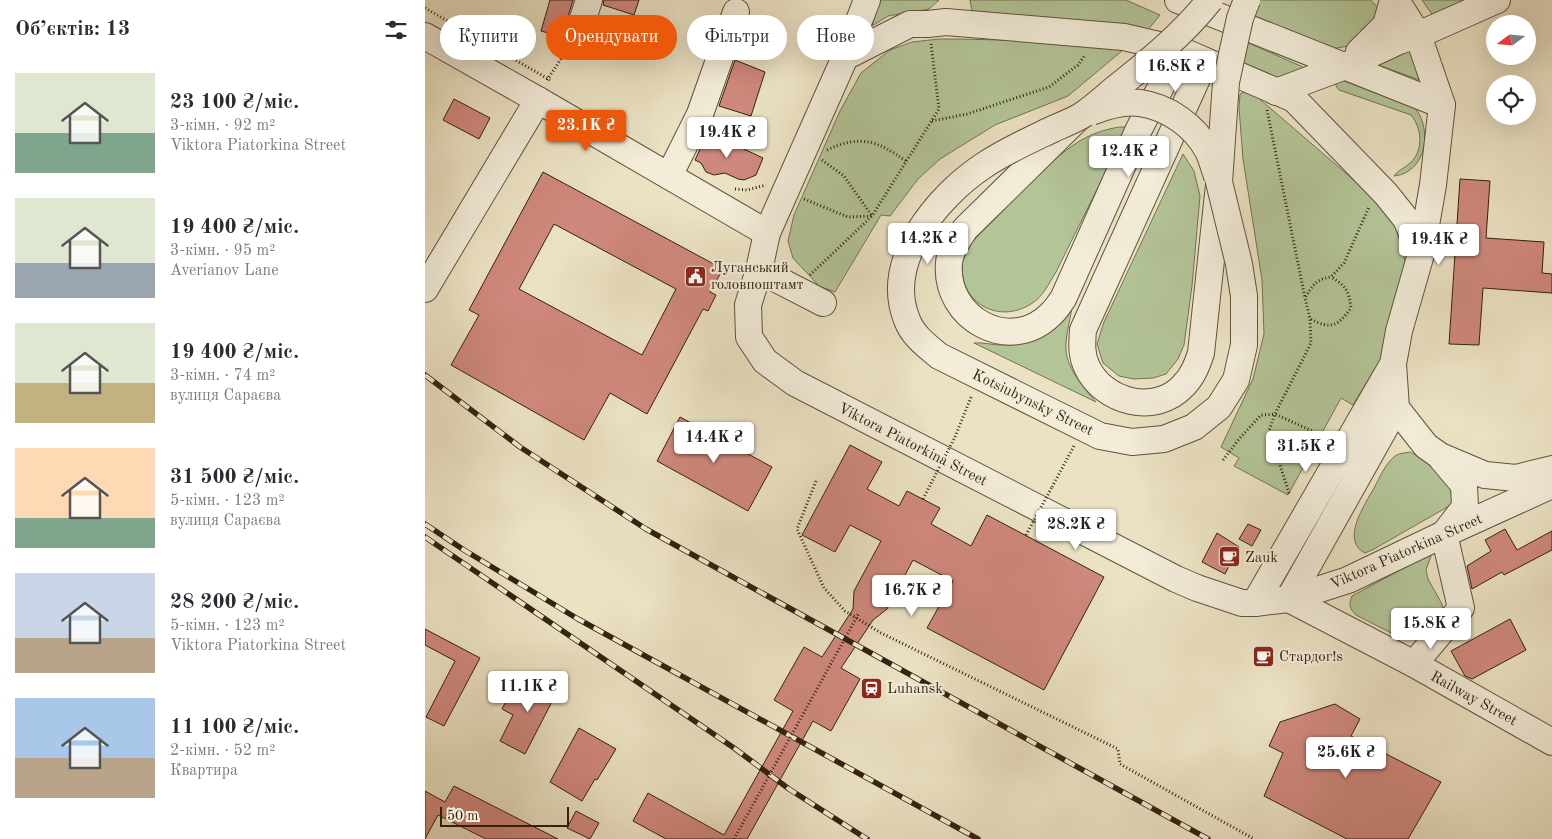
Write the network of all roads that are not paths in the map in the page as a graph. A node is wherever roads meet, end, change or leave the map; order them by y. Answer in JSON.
{"nodes":[{"id":1,"x":589,"y":0,"type":"edge"},
{"id":2,"x":867,"y":0,"type":"edge"},
{"id":3,"x":1178,"y":0,"type":"edge"},
{"id":4,"x":1210,"y":0,"type":"edge"},
{"id":5,"x":1247,"y":0,"type":"edge"},
{"id":6,"x":1395,"y":0,"type":"edge"},
{"id":7,"x":1497,"y":0,"type":"edge"},
{"id":8,"x":736,"y":12,"type":"dead end"},
{"id":9,"x":584,"y":15,"type":"edge"},
{"id":10,"x":861,"y":15,"type":"edge"},
{"id":11,"x":942,"y":15,"type":"edge"},
{"id":12,"x":1418,"y":35,"type":"junction"},
{"id":13,"x":425,"y":36,"type":"edge"},
{"id":14,"x":874,"y":42,"type":"edge"},
{"id":15,"x":1179,"y":50,"type":"junction"},
{"id":16,"x":844,"y":60,"type":"edge"},
{"id":17,"x":1205,"y":61,"type":"junction"},
{"id":18,"x":1343,"y":67,"type":"junction"},
{"id":19,"x":547,"y":87,"type":"junction"},
{"id":20,"x":1271,"y":99,"type":"junction"},
{"id":21,"x":1442,"y":105,"type":"junction"},
{"id":22,"x":1081,"y":116,"type":"junction"},
{"id":23,"x":669,"y":176,"type":"junction"},
{"id":24,"x":1219,"y":182,"type":"junction"},
{"id":25,"x":767,"y":233,"type":"junction"},
{"id":26,"x":1421,"y":254,"type":"junction"},
{"id":27,"x":759,"y":270,"type":"junction"},
{"id":28,"x":425,"y":289,"type":"edge"},
{"id":29,"x":823,"y":303,"type":"dead end"},
{"id":30,"x":1393,"y":364,"type":"junction"},
{"id":31,"x":1396,"y":408,"type":"junction"},
{"id":32,"x":1439,"y":456,"type":"junction"},
{"id":33,"x":1552,"y":469,"type":"edge"},
{"id":34,"x":1552,"y":486,"type":"edge"},
{"id":35,"x":1444,"y":534,"type":"junction"},
{"id":36,"x":1289,"y":599,"type":"junction"},
{"id":37,"x":1255,"y":603,"type":"junction"},
{"id":38,"x":1414,"y":664,"type":"junction"},
{"id":39,"x":1552,"y":742,"type":"edge"}],
"edges":[{"from":1,"to":9,"type":"street"},
{"from":2,"to":10,"type":"street","name":"Viktora Piatorkina Street"},
{"from":3,"to":18,"type":"street"},
{"from":4,"to":22,"type":"street","name":"Kotsiubynsky Street","bridge":true},
{"from":5,"to":24,"type":"street","name":"Kotsiubynsky Street","bridge":true},
{"from":6,"to":12,"type":"street"},
{"from":6,"to":18,"type":"street"},
{"from":7,"to":12,"type":"street"},
{"from":8,"to":23,"type":"street"},
{"from":11,"to":14,"type":"street"},
{"from":11,"to":15,"type":"street"},
{"from":12,"to":18,"type":"street"},
{"from":12,"to":21,"type":"street"},
{"from":13,"to":19,"type":"street"},
{"from":15,"to":17,"type":"street"},
{"from":15,"to":22,"type":"street","bridge":true},
{"from":16,"to":25,"type":"street","name":"Viktora Piatorkina Street"},
{"from":17,"to":20,"type":"street"},
{"from":17,"to":24,"type":"street"},
{"from":18,"to":20,"type":"street"},
{"from":18,"to":21,"type":"street"},
{"from":19,"to":23,"type":"street"},
{"from":19,"to":28,"type":"street"},
{"from":20,"to":26,"type":"street"},
{"from":21,"to":26,"type":"street"},
{"from":22,"to":24,"type":"street","bridge":true},
{"from":22,"to":24,"type":"street","name":"Kotsiubynsky Street","bridge":true},
{"from":23,"to":25,"type":"street"},
{"from":25,"to":27,"type":"street","name":"Viktora Piatorkina Street"},
{"from":26,"to":30,"type":"street"},
{"from":27,"to":29,"type":"street"},
{"from":27,"to":37,"type":"street","name":"Viktora Piatorkina Street"},
{"from":30,"to":31,"type":"street"},
{"from":30,"to":37,"type":"street"},
{"from":31,"to":32,"type":"street"},
{"from":31,"to":36,"type":"street"},
{"from":32,"to":33,"type":"street"},
{"from":32,"to":35,"type":"street"},
{"from":34,"to":35,"type":"street","name":"Viktora Piatorkina Street"},
{"from":35,"to":36,"type":"street","name":"Viktora Piatorkina Street"},
{"from":35,"to":38,"type":"street"},
{"from":36,"to":37,"type":"street","name":"Viktora Piatorkina Street"},
{"from":36,"to":38,"type":"street","name":"Railway Street"},
{"from":38,"to":39,"type":"street","name":"Railway Street"}]}
